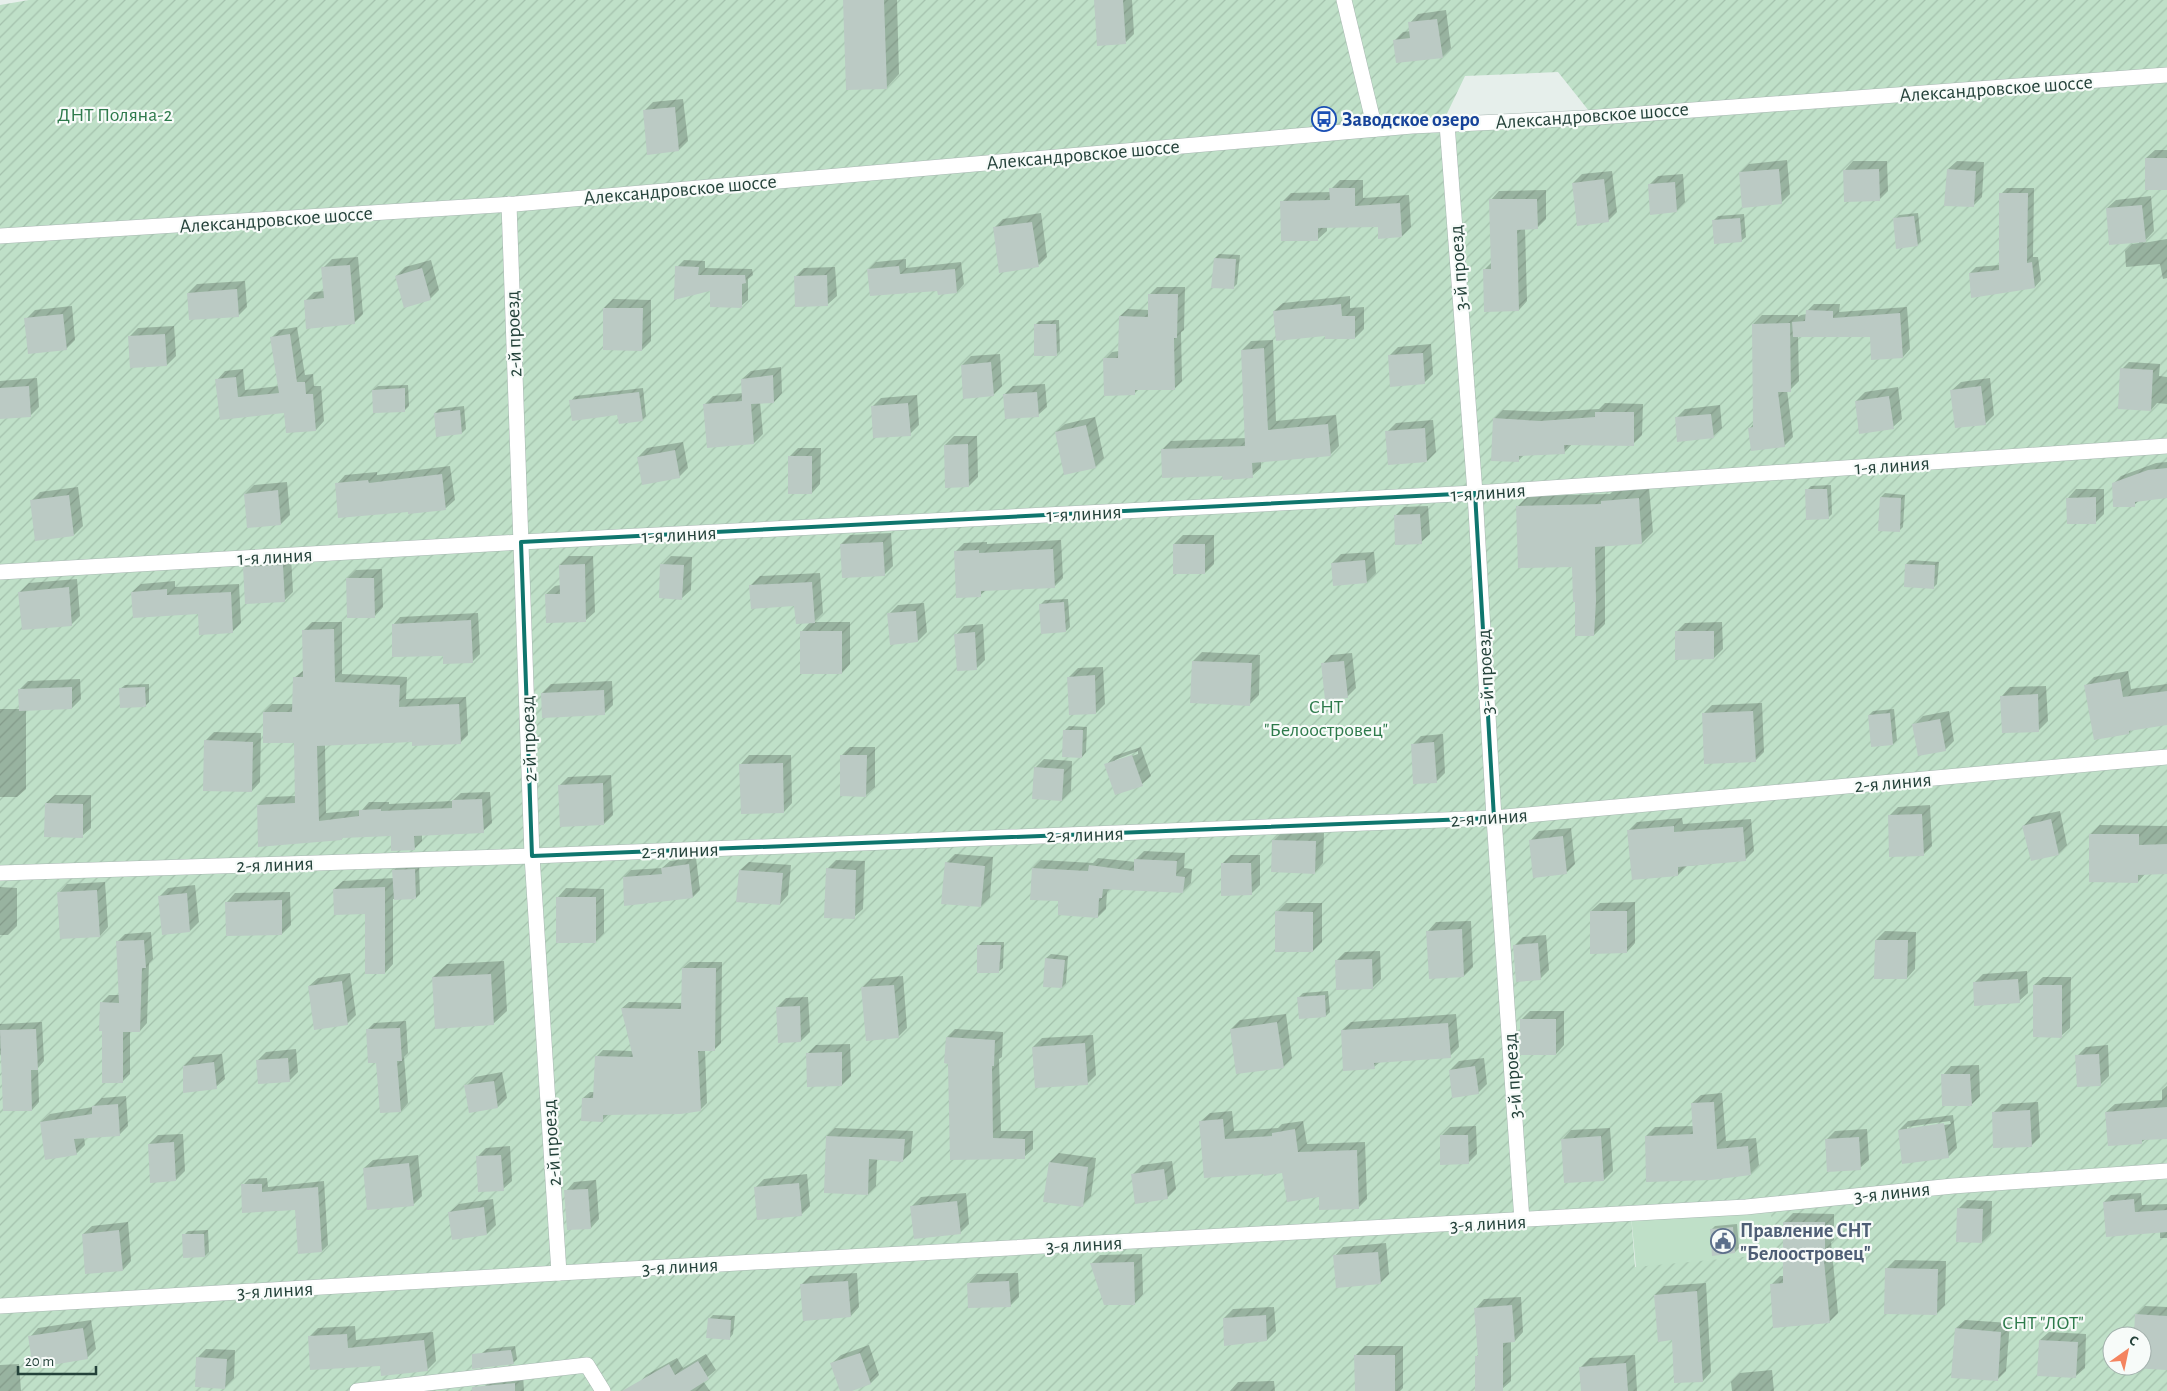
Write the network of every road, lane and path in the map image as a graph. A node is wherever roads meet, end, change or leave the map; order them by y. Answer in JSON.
{"nodes":[{"id":1,"x":1344,"y":0,"type":"edge"},
{"id":2,"x":2167,"y":76,"type":"edge"},
{"id":3,"x":1446,"y":124,"type":"junction"},
{"id":4,"x":1375,"y":129,"type":"junction"},
{"id":5,"x":509,"y":204,"type":"junction"},
{"id":6,"x":0,"y":236,"type":"edge"},
{"id":7,"x":2167,"y":446,"type":"edge"},
{"id":8,"x":1475,"y":493,"type":"junction"},
{"id":9,"x":521,"y":542,"type":"junction"},
{"id":10,"x":0,"y":572,"type":"edge"},
{"id":11,"x":2167,"y":757,"type":"edge"},
{"id":12,"x":1494,"y":818,"type":"junction"},
{"id":13,"x":532,"y":856,"type":"junction"},
{"id":14,"x":0,"y":873,"type":"edge"},
{"id":15,"x":2167,"y":1171,"type":"edge"},
{"id":16,"x":1522,"y":1221,"type":"junction"},
{"id":17,"x":560,"y":1273,"type":"junction"},
{"id":18,"x":0,"y":1306,"type":"edge"},
{"id":19,"x":357,"y":1391,"type":"edge"},
{"id":20,"x":603,"y":1391,"type":"edge"}],
"edges":[{"from":1,"to":4,"type":"street"},
{"from":2,"to":3,"type":"street","name":"Александровское шоссе"},
{"from":3,"to":4,"type":"street","name":"Александровское шоссе"},
{"from":3,"to":8,"type":"street","name":"3-й проезд"},
{"from":4,"to":5,"type":"street","name":"Александровское шоссе"},
{"from":5,"to":6,"type":"street","name":"Александровское шоссе"},
{"from":5,"to":9,"type":"street","name":"2-й проезд"},
{"from":7,"to":8,"type":"street","name":"1-я линия"},
{"from":8,"to":9,"type":"street","name":"1-я линия"},
{"from":8,"to":12,"type":"street","name":"3-й проезд"},
{"from":9,"to":10,"type":"street","name":"1-я линия"},
{"from":9,"to":13,"type":"street","name":"2-й проезд"},
{"from":11,"to":12,"type":"street","name":"2-я линия"},
{"from":12,"to":13,"type":"street","name":"2-я линия"},
{"from":12,"to":16,"type":"street","name":"3-й проезд"},
{"from":13,"to":14,"type":"street","name":"2-я линия"},
{"from":13,"to":17,"type":"street","name":"2-й проезд"},
{"from":15,"to":16,"type":"street","name":"3-я линия"},
{"from":16,"to":17,"type":"street","name":"3-я линия"},
{"from":17,"to":18,"type":"street","name":"3-я линия"},
{"from":19,"to":20,"type":"street"}]}
